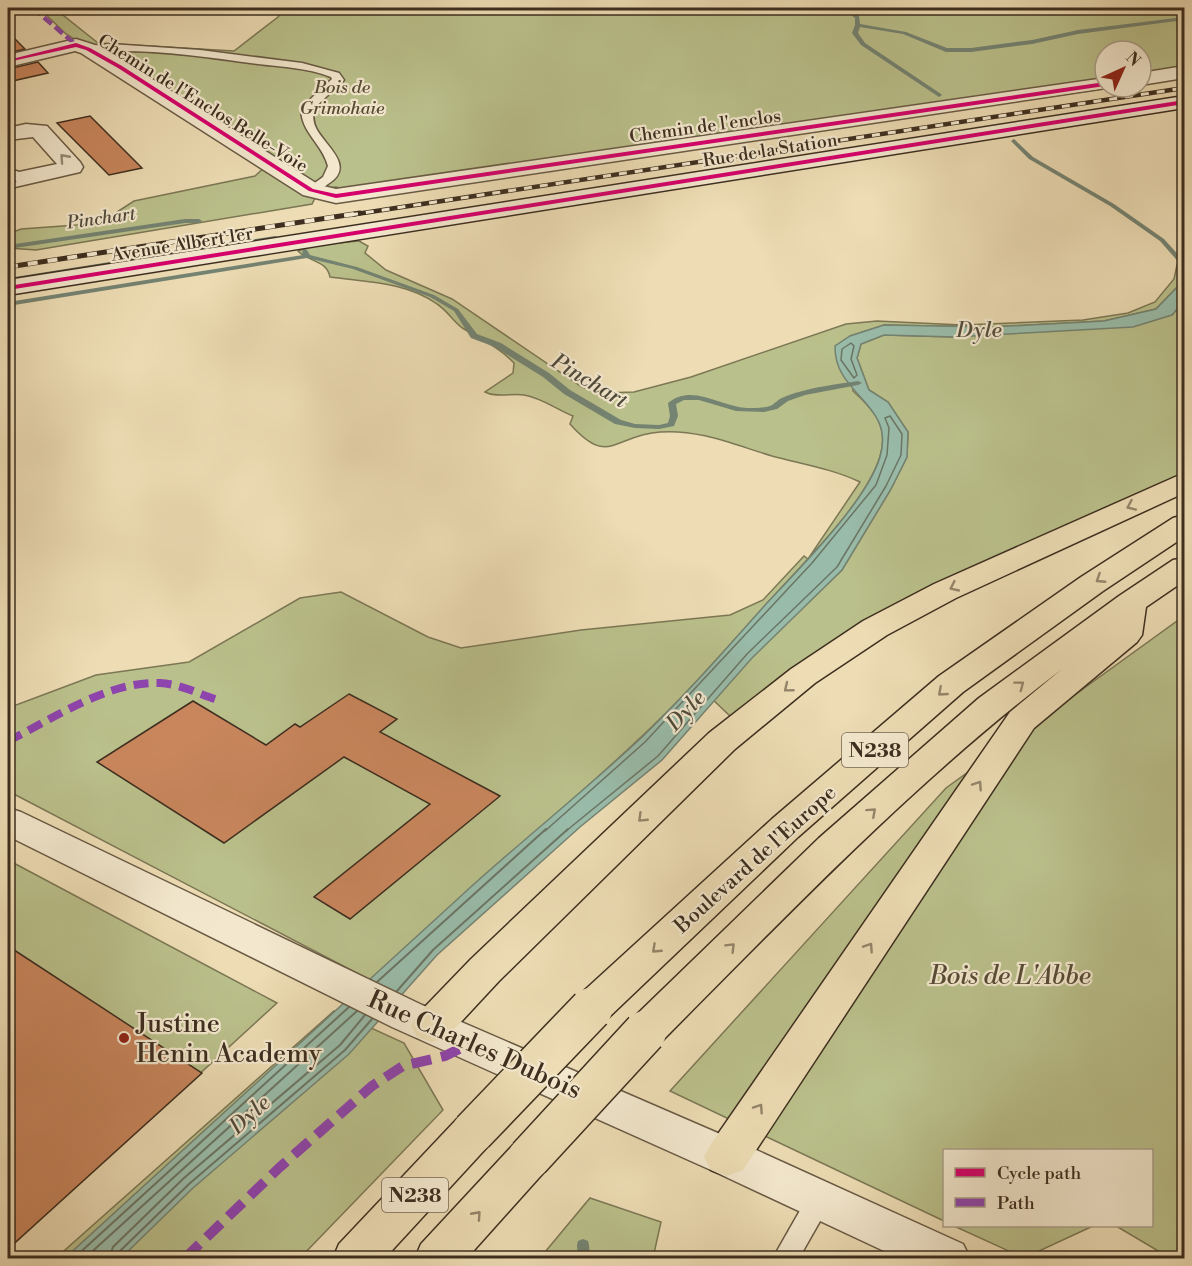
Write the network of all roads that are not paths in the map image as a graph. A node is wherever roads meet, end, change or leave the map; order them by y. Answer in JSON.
{"nodes":[{"id":1,"x":82,"y":47,"type":"junction"},
{"id":2,"x":8,"y":61,"type":"edge"},
{"id":3,"x":1185,"y":72,"type":"edge"},
{"id":4,"x":1153,"y":77,"type":"edge"},
{"id":5,"x":1093,"y":86,"type":"edge"},
{"id":6,"x":1185,"y":102,"type":"edge"},
{"id":7,"x":8,"y":134,"type":"edge"},
{"id":8,"x":8,"y":175,"type":"edge"},
{"id":9,"x":311,"y":190,"type":"junction"},
{"id":10,"x":361,"y":232,"type":"joint"},
{"id":11,"x":8,"y":288,"type":"edge"},
{"id":12,"x":1185,"y":482,"type":"edge"},
{"id":13,"x":1185,"y":524,"type":"edge"},
{"id":14,"x":1185,"y":567,"type":"edge"},
{"id":15,"x":1130,"y":603,"type":"junction"},
{"id":16,"x":8,"y":821,"type":"edge"},
{"id":17,"x":420,"y":1021,"type":"junction"},
{"id":18,"x":727,"y":1157,"type":"junction"},
{"id":19,"x":819,"y":1200,"type":"junction"},
{"id":20,"x":356,"y":1258,"type":"edge"},
{"id":21,"x":438,"y":1258,"type":"edge"},
{"id":22,"x":786,"y":1258,"type":"edge"},
{"id":23,"x":946,"y":1258,"type":"edge"}],
"edges":[{"from":1,"to":2,"type":"street"},
{"from":1,"to":9,"type":"street","name":"Chemin de l'Enclos Belle-Voie"},
{"from":1,"to":9,"type":"lane"},
{"from":3,"to":4,"type":"street"},
{"from":5,"to":9,"type":"street","name":"Chemin de l'enclos"},
{"from":6,"to":10,"type":"street","name":"Rue de la Station"},
{"from":8,"to":7,"type":"street","one_way":true},
{"from":10,"to":11,"type":"street","name":"Avenue Albert 1er"},
{"from":12,"to":17,"type":"highway","one_way":true},
{"from":13,"to":20,"type":"highway","name":"Boulevard de l'Europe","number":"N238","one_way":true,"bridge":true},
{"from":14,"to":15,"type":"highway","name":"Boulevard de l'Europe","number":"N238"},
{"from":18,"to":15,"type":"highway","one_way":true},
{"from":21,"to":15,"type":"highway","name":"Boulevard de l'Europe","number":"N238","one_way":true,"bridge":true},
{"from":16,"to":17,"type":"street","name":"Rue Charles Dubois"},
{"from":17,"to":18,"type":"street","name":"Rue Charles Dubois"},
{"from":18,"to":19,"type":"street","name":"Rue Charles Dubois"},
{"from":19,"to":22,"type":"lane"},
{"from":19,"to":23,"type":"street","name":"Rue Charles Dubois"}]}
